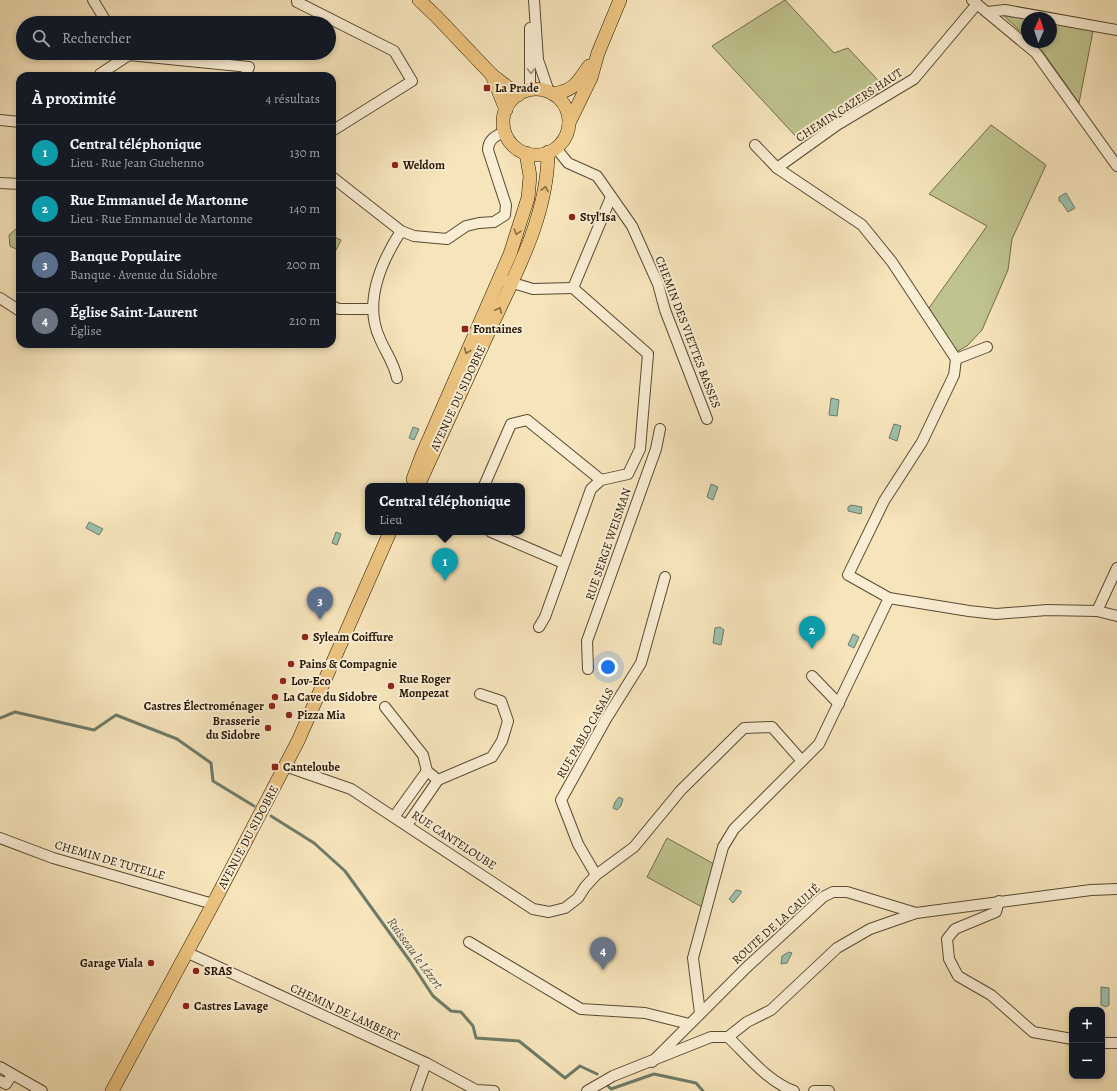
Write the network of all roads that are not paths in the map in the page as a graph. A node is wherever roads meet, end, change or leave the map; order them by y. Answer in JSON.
{"nodes":[{"id":1,"x":93,"y":0,"type":"edge"},
{"id":2,"x":297,"y":0,"type":"edge"},
{"id":3,"x":419,"y":0,"type":"edge"},
{"id":4,"x":620,"y":0,"type":"edge"},
{"id":5,"x":534,"y":2,"type":"edge"},
{"id":6,"x":974,"y":2,"type":"edge"},
{"id":7,"x":987,"y":12,"type":"junction"},
{"id":8,"x":103,"y":16,"type":"edge"},
{"id":9,"x":325,"y":16,"type":"edge"},
{"id":10,"x":336,"y":21,"type":"edge"},
{"id":11,"x":1117,"y":30,"type":"edge"},
{"id":12,"x":598,"y":54,"type":"junction"},
{"id":13,"x":120,"y":60,"type":"edge"},
{"id":14,"x":184,"y":60,"type":"edge"},
{"id":15,"x":103,"y":72,"type":"edge"},
{"id":16,"x":247,"y":72,"type":"edge"},
{"id":17,"x":492,"y":75,"type":"junction"},
{"id":18,"x":530,"y":90,"type":"junction"},
{"id":19,"x":551,"y":93,"type":"junction"},
{"id":20,"x":518,"y":95,"type":"junction"},
{"id":21,"x":506,"y":110,"type":"junction"},
{"id":22,"x":0,"y":120,"type":"edge"},
{"id":23,"x":16,"y":122,"type":"edge"},
{"id":24,"x":569,"y":123,"type":"junction"},
{"id":25,"x":336,"y":129,"type":"edge"},
{"id":26,"x":505,"y":131,"type":"junction"},
{"id":27,"x":755,"y":145,"type":"dead end"},
{"id":28,"x":552,"y":150,"type":"junction"},
{"id":29,"x":526,"y":153,"type":"junction"},
{"id":30,"x":1117,"y":166,"type":"edge"},
{"id":31,"x":777,"y":168,"type":"junction"},
{"id":32,"x":336,"y":180,"type":"edge"},
{"id":33,"x":0,"y":183,"type":"edge"},
{"id":34,"x":16,"y":184,"type":"edge"},
{"id":35,"x":611,"y":197,"type":"junction"},
{"id":36,"x":400,"y":231,"type":"junction"},
{"id":37,"x":506,"y":281,"type":"junction"},
{"id":38,"x":572,"y":288,"type":"junction"},
{"id":39,"x":0,"y":298,"type":"edge"},
{"id":40,"x":16,"y":308,"type":"edge"},
{"id":41,"x":336,"y":308,"type":"edge"},
{"id":42,"x":373,"y":310,"type":"junction"},
{"id":43,"x":987,"y":347,"type":"dead end"},
{"id":44,"x":956,"y":358,"type":"junction"},
{"id":45,"x":397,"y":378,"type":"dead end"},
{"id":46,"x":707,"y":419,"type":"dead end"},
{"id":47,"x":660,"y":429,"type":"dead end"},
{"id":48,"x":628,"y":474,"type":"junction"},
{"id":49,"x":601,"y":480,"type":"junction"},
{"id":50,"x":412,"y":483,"type":"edge"},
{"id":51,"x":419,"y":483,"type":"edge"},
{"id":52,"x":485,"y":483,"type":"edge"},
{"id":53,"x":641,"y":488,"type":"junction"},
{"id":54,"x":389,"y":535,"type":"edge"},
{"id":55,"x":498,"y":535,"type":"edge"},
{"id":56,"x":563,"y":563,"type":"junction"},
{"id":57,"x":1117,"y":568,"type":"edge"},
{"id":58,"x":665,"y":577,"type":"dead end"},
{"id":59,"x":889,"y":598,"type":"junction"},
{"id":60,"x":1097,"y":611,"type":"junction"},
{"id":61,"x":1117,"y":616,"type":"edge"},
{"id":62,"x":539,"y":627,"type":"dead end"},
{"id":63,"x":588,"y":669,"type":"dead end"},
{"id":64,"x":812,"y":676,"type":"dead end"},
{"id":65,"x":480,"y":694,"type":"dead end"},
{"id":66,"x":839,"y":704,"type":"junction"},
{"id":67,"x":385,"y":707,"type":"dead end"},
{"id":68,"x":802,"y":761,"type":"junction"},
{"id":69,"x":285,"y":766,"type":"junction"},
{"id":70,"x":427,"y":770,"type":"junction"},
{"id":71,"x":438,"y":780,"type":"junction"},
{"id":72,"x":394,"y":816,"type":"junction"},
{"id":73,"x":406,"y":825,"type":"junction"},
{"id":74,"x":0,"y":838,"type":"edge"},
{"id":75,"x":596,"y":875,"type":"junction"},
{"id":76,"x":1117,"y":889,"type":"edge"},
{"id":77,"x":999,"y":901,"type":"junction"},
{"id":78,"x":213,"y":904,"type":"junction"},
{"id":79,"x":916,"y":913,"type":"junction"},
{"id":80,"x":469,"y":942,"type":"dead end"},
{"id":81,"x":186,"y":952,"type":"junction"},
{"id":82,"x":700,"y":1012,"type":"junction"},
{"id":83,"x":690,"y":1024,"type":"junction"},
{"id":84,"x":728,"y":1037,"type":"junction"},
{"id":85,"x":1069,"y":1038,"type":"edge"},
{"id":86,"x":1105,"y":1043,"type":"edge"},
{"id":87,"x":1117,"y":1043,"type":"edge"},
{"id":88,"x":652,"y":1062,"type":"junction"},
{"id":89,"x":426,"y":1063,"type":"junction"},
{"id":90,"x":0,"y":1066,"type":"edge"},
{"id":91,"x":12,"y":1075,"type":"junction"},
{"id":92,"x":0,"y":1081,"type":"edge"},
{"id":93,"x":477,"y":1090,"type":"edge"},
{"id":94,"x":42,"y":1091,"type":"edge"},
{"id":95,"x":112,"y":1091,"type":"edge"},
{"id":96,"x":416,"y":1091,"type":"edge"},
{"id":97,"x":494,"y":1091,"type":"edge"},
{"id":98,"x":587,"y":1091,"type":"edge"},
{"id":99,"x":794,"y":1091,"type":"edge"},
{"id":100,"x":814,"y":1091,"type":"edge"},
{"id":101,"x":829,"y":1091,"type":"edge"}],
"edges":[{"from":1,"to":8,"type":"street"},
{"from":2,"to":9,"type":"street"},
{"from":3,"to":17,"type":"main road"},
{"from":4,"to":12,"type":"main road"},
{"from":5,"to":18,"type":"street","one_way":true},
{"from":5,"to":19,"type":"street"},
{"from":6,"to":7,"type":"street"},
{"from":6,"to":31,"type":"street","name":"CHEMIN CAZERS HAUT"},
{"from":7,"to":11,"type":"street"},
{"from":7,"to":30,"type":"street"},
{"from":10,"to":25,"type":"street"},
{"from":12,"to":19,"type":"main road"},
{"from":12,"to":24,"type":"main road"},
{"from":13,"to":15,"type":"street"},
{"from":14,"to":16,"type":"street"},
{"from":17,"to":20,"type":"main road"},
{"from":17,"to":21,"type":"main road"},
{"from":18,"to":19,"type":"main road"},
{"from":18,"to":20,"type":"main road"},
{"from":19,"to":24,"type":"main road"},
{"from":20,"to":21,"type":"main road"},
{"from":21,"to":26,"type":"main road"},
{"from":22,"to":23,"type":"street"},
{"from":24,"to":28,"type":"main road"},
{"from":26,"to":29,"type":"main road"},
{"from":26,"to":36,"type":"street"},
{"from":27,"to":31,"type":"street"},
{"from":28,"to":29,"type":"main road"},
{"from":28,"to":35,"type":"street","name":"CHEMIN DES VIETTES BASSES"},
{"from":37,"to":28,"type":"main road","name":"AVENUE DU SIDOBRE","one_way":true},
{"from":29,"to":37,"type":"main road","name":"AVENUE DU SIDOBRE","one_way":true},
{"from":31,"to":44,"type":"street"},
{"from":32,"to":36,"type":"street"},
{"from":33,"to":34,"type":"street"},
{"from":35,"to":38,"type":"street"},
{"from":35,"to":46,"type":"street","name":"CHEMIN DES VIETTES BASSES"},
{"from":36,"to":42,"type":"street"},
{"from":37,"to":38,"type":"street"},
{"from":37,"to":50,"type":"main road","name":"AVENUE DU SIDOBRE","one_way":true},
{"from":51,"to":37,"type":"main road","name":"AVENUE DU SIDOBRE","one_way":true},
{"from":38,"to":48,"type":"street"},
{"from":39,"to":40,"type":"street"},
{"from":41,"to":42,"type":"street"},
{"from":42,"to":45,"type":"street"},
{"from":43,"to":44,"type":"street"},
{"from":44,"to":59,"type":"street"},
{"from":47,"to":53,"type":"street","name":"RUE SERGE WEISMAN"},
{"from":48,"to":49,"type":"street"},
{"from":48,"to":53,"type":"street"},
{"from":49,"to":52,"type":"street"},
{"from":49,"to":56,"type":"street"},
{"from":53,"to":63,"type":"street","name":"RUE SERGE WEISMAN"},
{"from":54,"to":69,"type":"main road","name":"AVENUE DU SIDOBRE"},
{"from":55,"to":56,"type":"street"},
{"from":56,"to":62,"type":"street"},
{"from":57,"to":60,"type":"street"},
{"from":58,"to":75,"type":"street","name":"RUE PABLO CASALS"},
{"from":59,"to":60,"type":"street"},
{"from":59,"to":66,"type":"street"},
{"from":60,"to":61,"type":"street"},
{"from":64,"to":66,"type":"street"},
{"from":65,"to":71,"type":"street"},
{"from":66,"to":68,"type":"street"},
{"from":67,"to":70,"type":"street"},
{"from":68,"to":75,"type":"street","name":"RUE CANTELOUBE"},
{"from":68,"to":82,"type":"street"},
{"from":69,"to":72,"type":"street","name":"RUE CANTELOUBE"},
{"from":69,"to":78,"type":"main road","name":"AVENUE DU SIDOBRE"},
{"from":70,"to":71,"type":"street"},
{"from":70,"to":72,"type":"street"},
{"from":71,"to":73,"type":"street"},
{"from":72,"to":73,"type":"street","name":"RUE CANTELOUBE"},
{"from":73,"to":75,"type":"street","name":"RUE CANTELOUBE"},
{"from":74,"to":78,"type":"street","name":"CHEMIN DE TUTELLE"},
{"from":76,"to":77,"type":"street","name":"ROUTE DE LA CAULIÉ"},
{"from":77,"to":79,"type":"street","name":"ROUTE DE LA CAULIÉ"},
{"from":77,"to":85,"type":"street"},
{"from":78,"to":81,"type":"main road","name":"AVENUE DU SIDOBRE"},
{"from":79,"to":82,"type":"street","name":"ROUTE DE LA CAULIÉ"},
{"from":79,"to":84,"type":"street"},
{"from":80,"to":83,"type":"street"},
{"from":81,"to":89,"type":"street","name":"CHEMIN DE LAMBERT"},
{"from":81,"to":95,"type":"main road","name":"AVENUE DU SIDOBRE"},
{"from":82,"to":83,"type":"street","name":"ROUTE DE LA CAULIÉ"},
{"from":83,"to":88,"type":"street","name":"ROUTE DE LA CAULIÉ"},
{"from":84,"to":88,"type":"street"},
{"from":84,"to":99,"type":"street"},
{"from":86,"to":87,"type":"street"},
{"from":88,"to":98,"type":"street"},
{"from":89,"to":93,"type":"street","name":"CHEMIN DE LAMBERT"},
{"from":89,"to":96,"type":"street"},
{"from":90,"to":91,"type":"street"},
{"from":91,"to":92,"type":"street"},
{"from":91,"to":94,"type":"street"},
{"from":93,"to":97,"type":"street","name":"CHEMIN DE LAMBERT"},
{"from":100,"to":101,"type":"street"}]}
